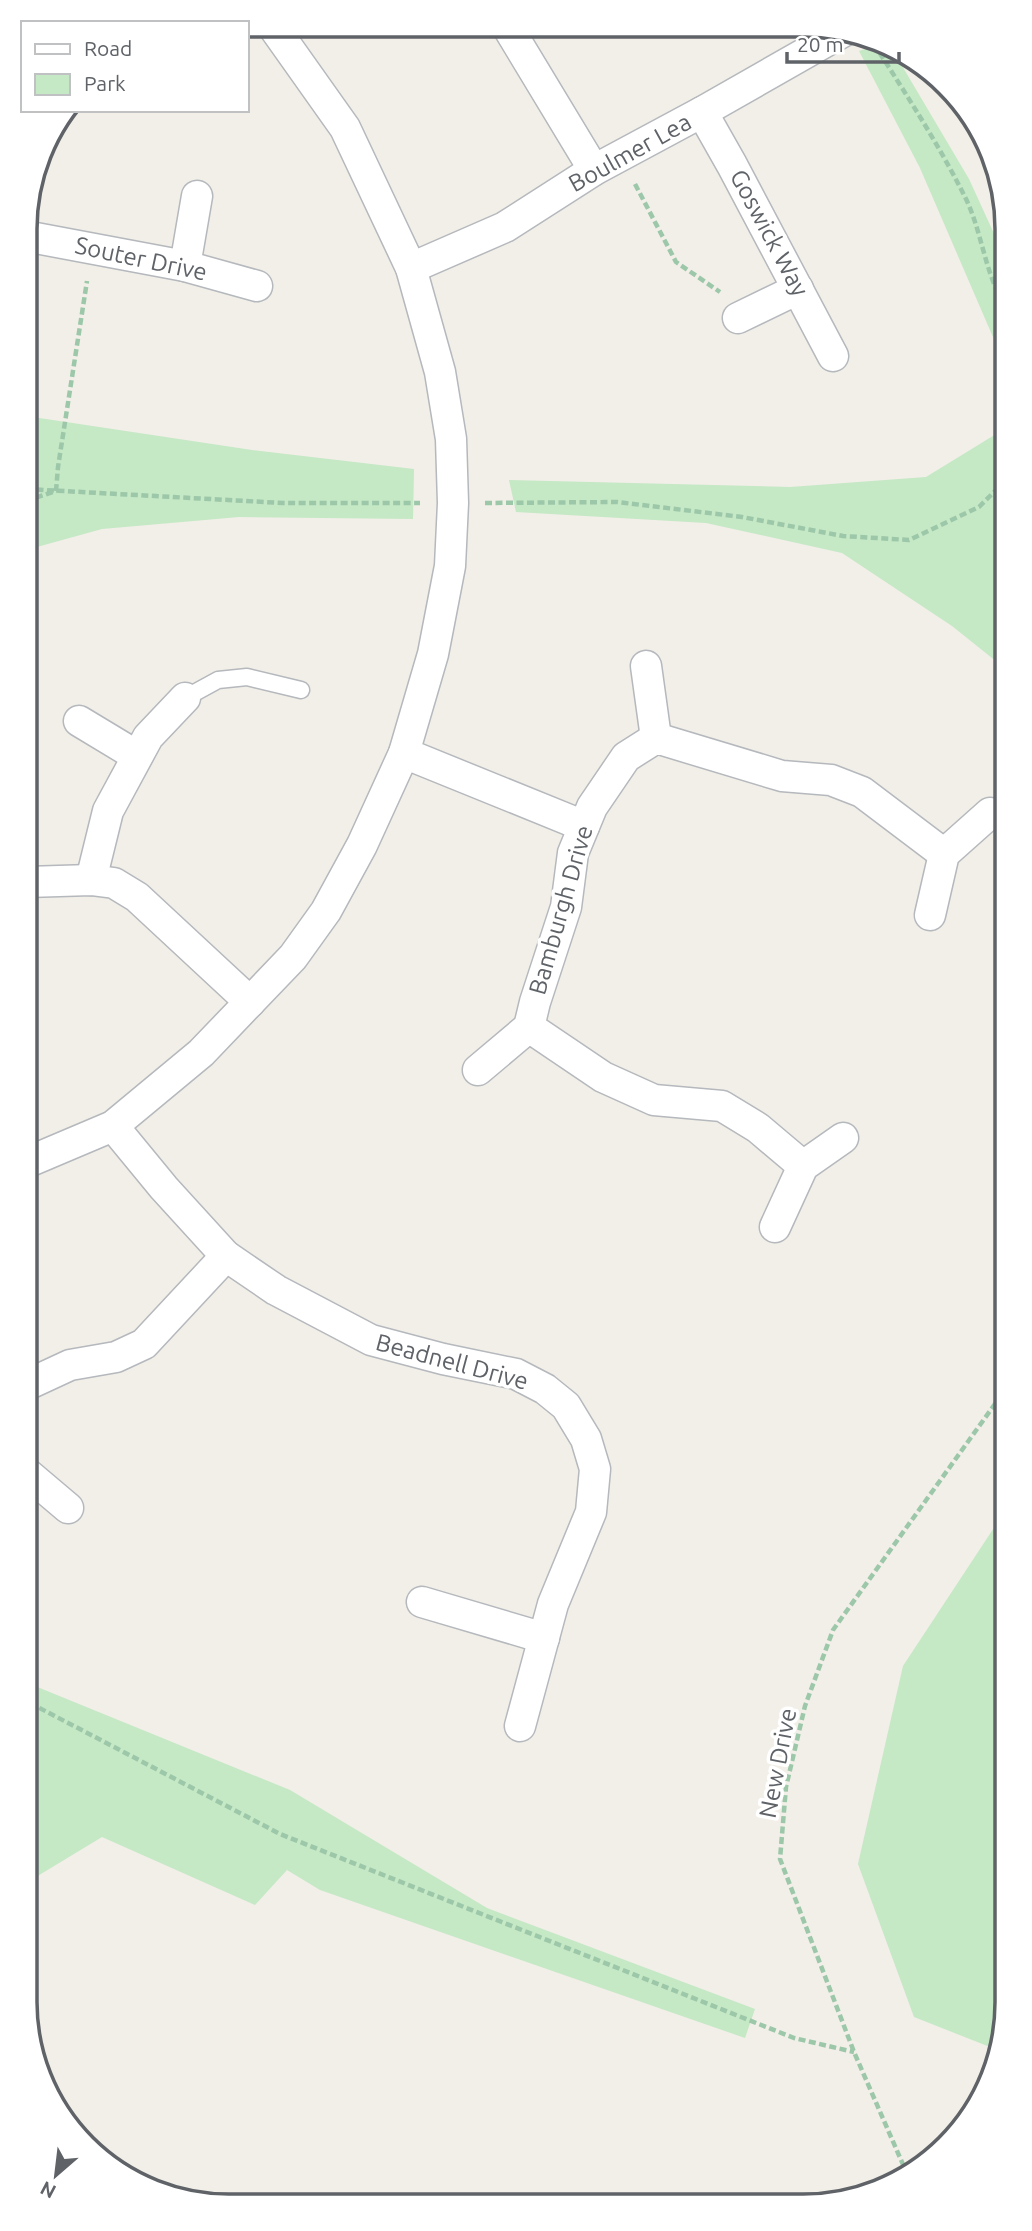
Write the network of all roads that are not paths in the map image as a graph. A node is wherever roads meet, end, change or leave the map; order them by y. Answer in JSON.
{"nodes":[{"id":1,"x":281,"y":37,"type":"edge"},
{"id":2,"x":515,"y":37,"type":"edge"},
{"id":3,"x":831,"y":39,"type":"edge"},
{"id":4,"x":702,"y":112,"type":"junction"},
{"id":5,"x":606,"y":163,"type":"junction"},
{"id":6,"x":197,"y":196,"type":"dead end"},
{"id":7,"x":37,"y":238,"type":"edge"},
{"id":8,"x":185,"y":266,"type":"junction"},
{"id":9,"x":411,"y":268,"type":"junction"},
{"id":10,"x":257,"y":286,"type":"dead end"},
{"id":11,"x":798,"y":289,"type":"junction"},
{"id":12,"x":738,"y":318,"type":"road end"},
{"id":13,"x":833,"y":356,"type":"dead end"},
{"id":14,"x":646,"y":666,"type":"dead end"},
{"id":15,"x":301,"y":690,"type":"dead end"},
{"id":16,"x":185,"y":698,"type":"joint"},
{"id":17,"x":79,"y":722,"type":"dead end"},
{"id":18,"x":656,"y":738,"type":"junction"},
{"id":19,"x":404,"y":753,"type":"junction"},
{"id":20,"x":137,"y":756,"type":"junction"},
{"id":21,"x":990,"y":813,"type":"dead end"},
{"id":22,"x":584,"y":826,"type":"junction"},
{"id":23,"x":944,"y":854,"type":"junction"},
{"id":24,"x":91,"y":880,"type":"junction"},
{"id":25,"x":37,"y":883,"type":"edge"},
{"id":26,"x":930,"y":915,"type":"dead end"},
{"id":27,"x":250,"y":1002,"type":"junction"},
{"id":28,"x":529,"y":1027,"type":"junction"},
{"id":29,"x":478,"y":1070,"type":"dead end"},
{"id":30,"x":113,"y":1126,"type":"junction"},
{"id":31,"x":843,"y":1138,"type":"dead end"},
{"id":32,"x":37,"y":1158,"type":"edge"},
{"id":33,"x":803,"y":1166,"type":"junction"},
{"id":34,"x":775,"y":1227,"type":"dead end"},
{"id":35,"x":226,"y":1256,"type":"junction"},
{"id":36,"x":37,"y":1380,"type":"edge"},
{"id":37,"x":37,"y":1482,"type":"edge"},
{"id":38,"x":68,"y":1508,"type":"dead end"},
{"id":39,"x":422,"y":1602,"type":"dead end"},
{"id":40,"x":544,"y":1638,"type":"junction"},
{"id":41,"x":520,"y":1726,"type":"dead end"}],
"edges":[{"from":1,"to":9,"type":"street"},
{"from":2,"to":5,"type":"street"},
{"from":3,"to":4,"type":"street","name":"Boulmer Lea"},
{"from":4,"to":5,"type":"street","name":"Boulmer Lea"},
{"from":4,"to":11,"type":"street","name":"Goswick Way"},
{"from":5,"to":9,"type":"street","name":"Boulmer Lea"},
{"from":6,"to":8,"type":"street"},
{"from":7,"to":8,"type":"street","name":"Souter Drive"},
{"from":8,"to":10,"type":"street","name":"Souter Drive"},
{"from":9,"to":19,"type":"street"},
{"from":11,"to":12,"type":"street"},
{"from":11,"to":13,"type":"street","name":"Goswick Way"},
{"from":14,"to":18,"type":"street"},
{"from":15,"to":16,"type":"lane"},
{"from":16,"to":20,"type":"street"},
{"from":17,"to":20,"type":"street"},
{"from":18,"to":22,"type":"street","name":"Bamburgh Drive"},
{"from":18,"to":23,"type":"street"},
{"from":19,"to":22,"type":"street"},
{"from":19,"to":27,"type":"street"},
{"from":20,"to":24,"type":"street"},
{"from":21,"to":23,"type":"street"},
{"from":22,"to":28,"type":"street","name":"Bamburgh Drive"},
{"from":23,"to":26,"type":"street"},
{"from":24,"to":25,"type":"street"},
{"from":24,"to":27,"type":"street"},
{"from":27,"to":30,"type":"street"},
{"from":28,"to":29,"type":"street"},
{"from":28,"to":33,"type":"street","name":"Bamburgh Drive"},
{"from":30,"to":32,"type":"street"},
{"from":30,"to":35,"type":"street","name":"Beadnell Drive"},
{"from":31,"to":33,"type":"street"},
{"from":33,"to":34,"type":"street"},
{"from":35,"to":36,"type":"street"},
{"from":35,"to":40,"type":"street","name":"Beadnell Drive"},
{"from":37,"to":38,"type":"street"},
{"from":39,"to":40,"type":"street"},
{"from":40,"to":41,"type":"street","name":"Beadnell Drive"}]}
